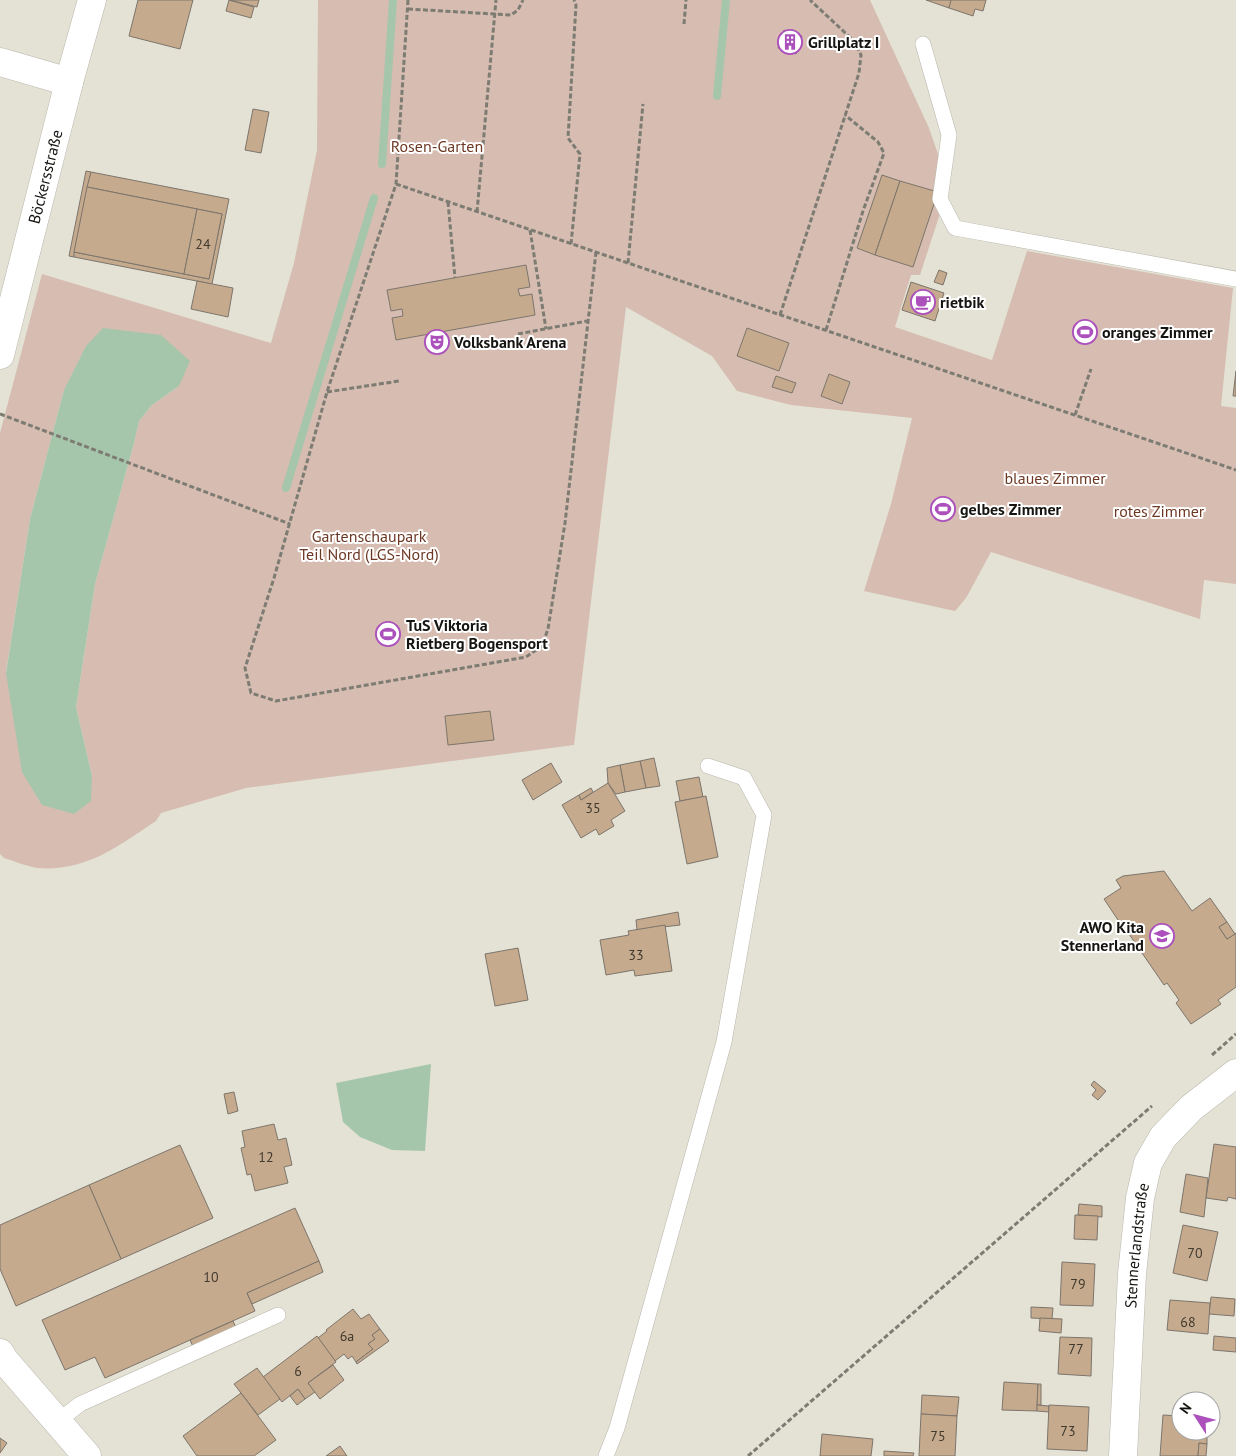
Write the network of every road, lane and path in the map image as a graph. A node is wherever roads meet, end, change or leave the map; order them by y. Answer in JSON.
{"nodes":[{"id":1,"x":92,"y":0,"type":"edge"},
{"id":2,"x":408,"y":0,"type":"edge"},
{"id":3,"x":496,"y":0,"type":"edge"},
{"id":4,"x":523,"y":0,"type":"edge"},
{"id":5,"x":574,"y":0,"type":"edge"},
{"id":6,"x":686,"y":0,"type":"edge"},
{"id":7,"x":810,"y":0,"type":"edge"},
{"id":8,"x":408,"y":9,"type":"junction"},
{"id":9,"x":494,"y":15,"type":"junction"},
{"id":10,"x":684,"y":24,"type":"dead end"},
{"id":11,"x":923,"y":44,"type":"dead end"},
{"id":12,"x":0,"y":62,"type":"edge"},
{"id":13,"x":68,"y":82,"type":"junction"},
{"id":14,"x":643,"y":104,"type":"dead end"},
{"id":15,"x":845,"y":115,"type":"junction"},
{"id":16,"x":396,"y":184,"type":"junction"},
{"id":17,"x":448,"y":202,"type":"junction"},
{"id":18,"x":477,"y":212,"type":"junction"},
{"id":19,"x":530,"y":230,"type":"junction"},
{"id":20,"x":571,"y":244,"type":"junction"},
{"id":21,"x":596,"y":252,"type":"junction"},
{"id":22,"x":628,"y":263,"type":"junction"},
{"id":23,"x":455,"y":278,"type":"dead end"},
{"id":24,"x":1236,"y":279,"type":"edge"},
{"id":25,"x":780,"y":315,"type":"junction"},
{"id":26,"x":587,"y":321,"type":"junction"},
{"id":27,"x":546,"y":329,"type":"junction"},
{"id":28,"x":826,"y":330,"type":"junction"},
{"id":29,"x":518,"y":334,"type":"dead end"},
{"id":30,"x":0,"y":355,"type":"edge"},
{"id":31,"x":1091,"y":369,"type":"dead end"},
{"id":32,"x":399,"y":381,"type":"dead end"},
{"id":33,"x":328,"y":392,"type":"junction"},
{"id":34,"x":0,"y":414,"type":"edge"},
{"id":35,"x":1075,"y":415,"type":"junction"},
{"id":36,"x":1236,"y":470,"type":"edge"},
{"id":37,"x":290,"y":524,"type":"junction"},
{"id":38,"x":708,"y":766,"type":"dead end"},
{"id":39,"x":1236,"y":1034,"type":"edge"},
{"id":40,"x":1206,"y":1060,"type":"dead end"},
{"id":41,"x":1236,"y":1073,"type":"edge"},
{"id":42,"x":1154,"y":1105,"type":"dead end"},
{"id":43,"x":278,"y":1315,"type":"dead end"},
{"id":44,"x":0,"y":1353,"type":"edge"},
{"id":45,"x":57,"y":1422,"type":"junction"},
{"id":46,"x":87,"y":1456,"type":"edge"},
{"id":47,"x":606,"y":1456,"type":"edge"},
{"id":48,"x":748,"y":1456,"type":"edge"},
{"id":49,"x":1122,"y":1456,"type":"edge"}],
"edges":[{"from":1,"to":13,"type":"street","name":"Böckersstraße"},
{"from":2,"to":8,"type":"path"},
{"from":3,"to":9,"type":"path"},
{"from":4,"to":9,"type":"path"},
{"from":5,"to":20,"type":"path"},
{"from":6,"to":10,"type":"path"},
{"from":7,"to":15,"type":"path"},
{"from":8,"to":9,"type":"path"},
{"from":8,"to":16,"type":"path"},
{"from":9,"to":18,"type":"path"},
{"from":11,"to":24,"type":"lane"},
{"from":12,"to":13,"type":"street"},
{"from":13,"to":30,"type":"street","name":"Böckersstraße"},
{"from":14,"to":22,"type":"path"},
{"from":15,"to":25,"type":"path"},
{"from":15,"to":28,"type":"path"},
{"from":16,"to":17,"type":"path"},
{"from":16,"to":33,"type":"path"},
{"from":17,"to":18,"type":"path"},
{"from":17,"to":23,"type":"path"},
{"from":18,"to":19,"type":"path"},
{"from":19,"to":20,"type":"path"},
{"from":19,"to":27,"type":"path"},
{"from":20,"to":21,"type":"path"},
{"from":21,"to":22,"type":"path"},
{"from":21,"to":26,"type":"path"},
{"from":22,"to":25,"type":"path"},
{"from":25,"to":28,"type":"path"},
{"from":26,"to":27,"type":"path"},
{"from":26,"to":37,"type":"path"},
{"from":27,"to":29,"type":"path"},
{"from":28,"to":35,"type":"path"},
{"from":31,"to":35,"type":"path"},
{"from":32,"to":33,"type":"path"},
{"from":33,"to":37,"type":"path"},
{"from":34,"to":37,"type":"path"},
{"from":35,"to":36,"type":"path"},
{"from":38,"to":47,"type":"lane"},
{"from":39,"to":40,"type":"path"},
{"from":41,"to":49,"type":"street","name":"Stennerlandstraße"},
{"from":42,"to":48,"type":"path"},
{"from":43,"to":45,"type":"lane"},
{"from":44,"to":45,"type":"street"},
{"from":45,"to":46,"type":"street"}]}
